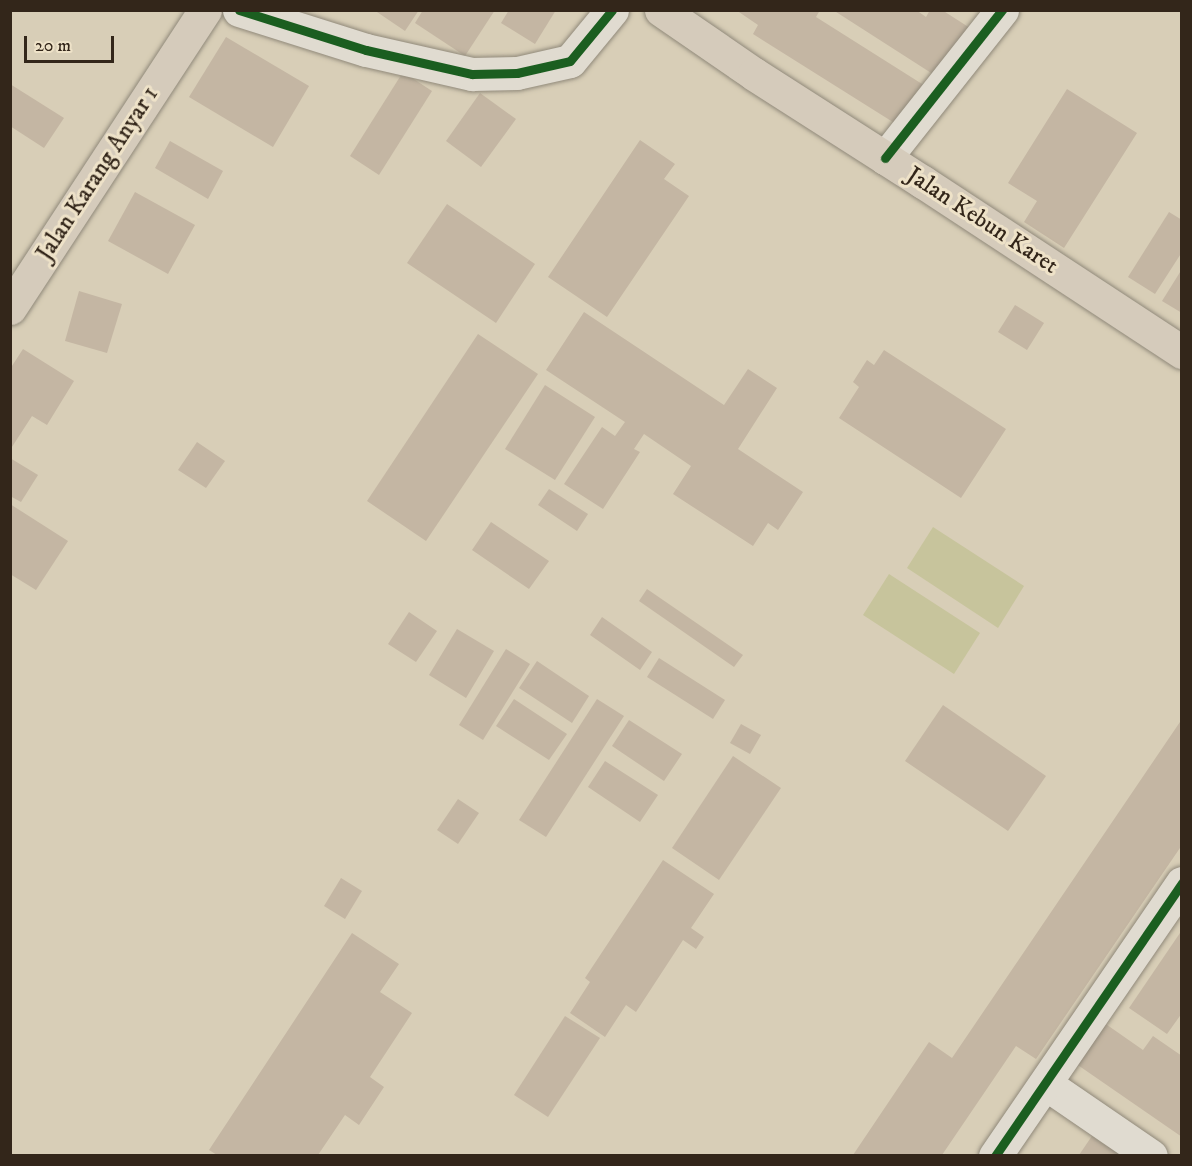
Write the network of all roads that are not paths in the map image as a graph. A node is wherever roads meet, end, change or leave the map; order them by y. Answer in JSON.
{"nodes":[{"id":1,"x":205,"y":10,"type":"edge"},
{"id":2,"x":238,"y":10,"type":"edge"},
{"id":3,"x":612,"y":10,"type":"edge"},
{"id":4,"x":661,"y":10,"type":"edge"},
{"id":5,"x":1002,"y":10,"type":"edge"},
{"id":6,"x":885,"y":158,"type":"junction"},
{"id":7,"x":10,"y":308,"type":"edge"},
{"id":8,"x":1182,"y":352,"type":"edge"},
{"id":9,"x":1182,"y":883,"type":"edge"},
{"id":10,"x":1046,"y":1084,"type":"junction"},
{"id":11,"x":995,"y":1155,"type":"edge"},
{"id":12,"x":1151,"y":1155,"type":"edge"}],
"edges":[{"from":1,"to":7,"type":"main road","name":"Jalan Karang Anyar 1"},
{"from":2,"to":3,"type":"street"},
{"from":4,"to":6,"type":"main road","name":"Jalan Kebun Karet"},
{"from":5,"to":6,"type":"street"},
{"from":6,"to":8,"type":"main road","name":"Jalan Kebun Karet"},
{"from":9,"to":10,"type":"street"},
{"from":10,"to":11,"type":"street"},
{"from":10,"to":12,"type":"street"}]}
